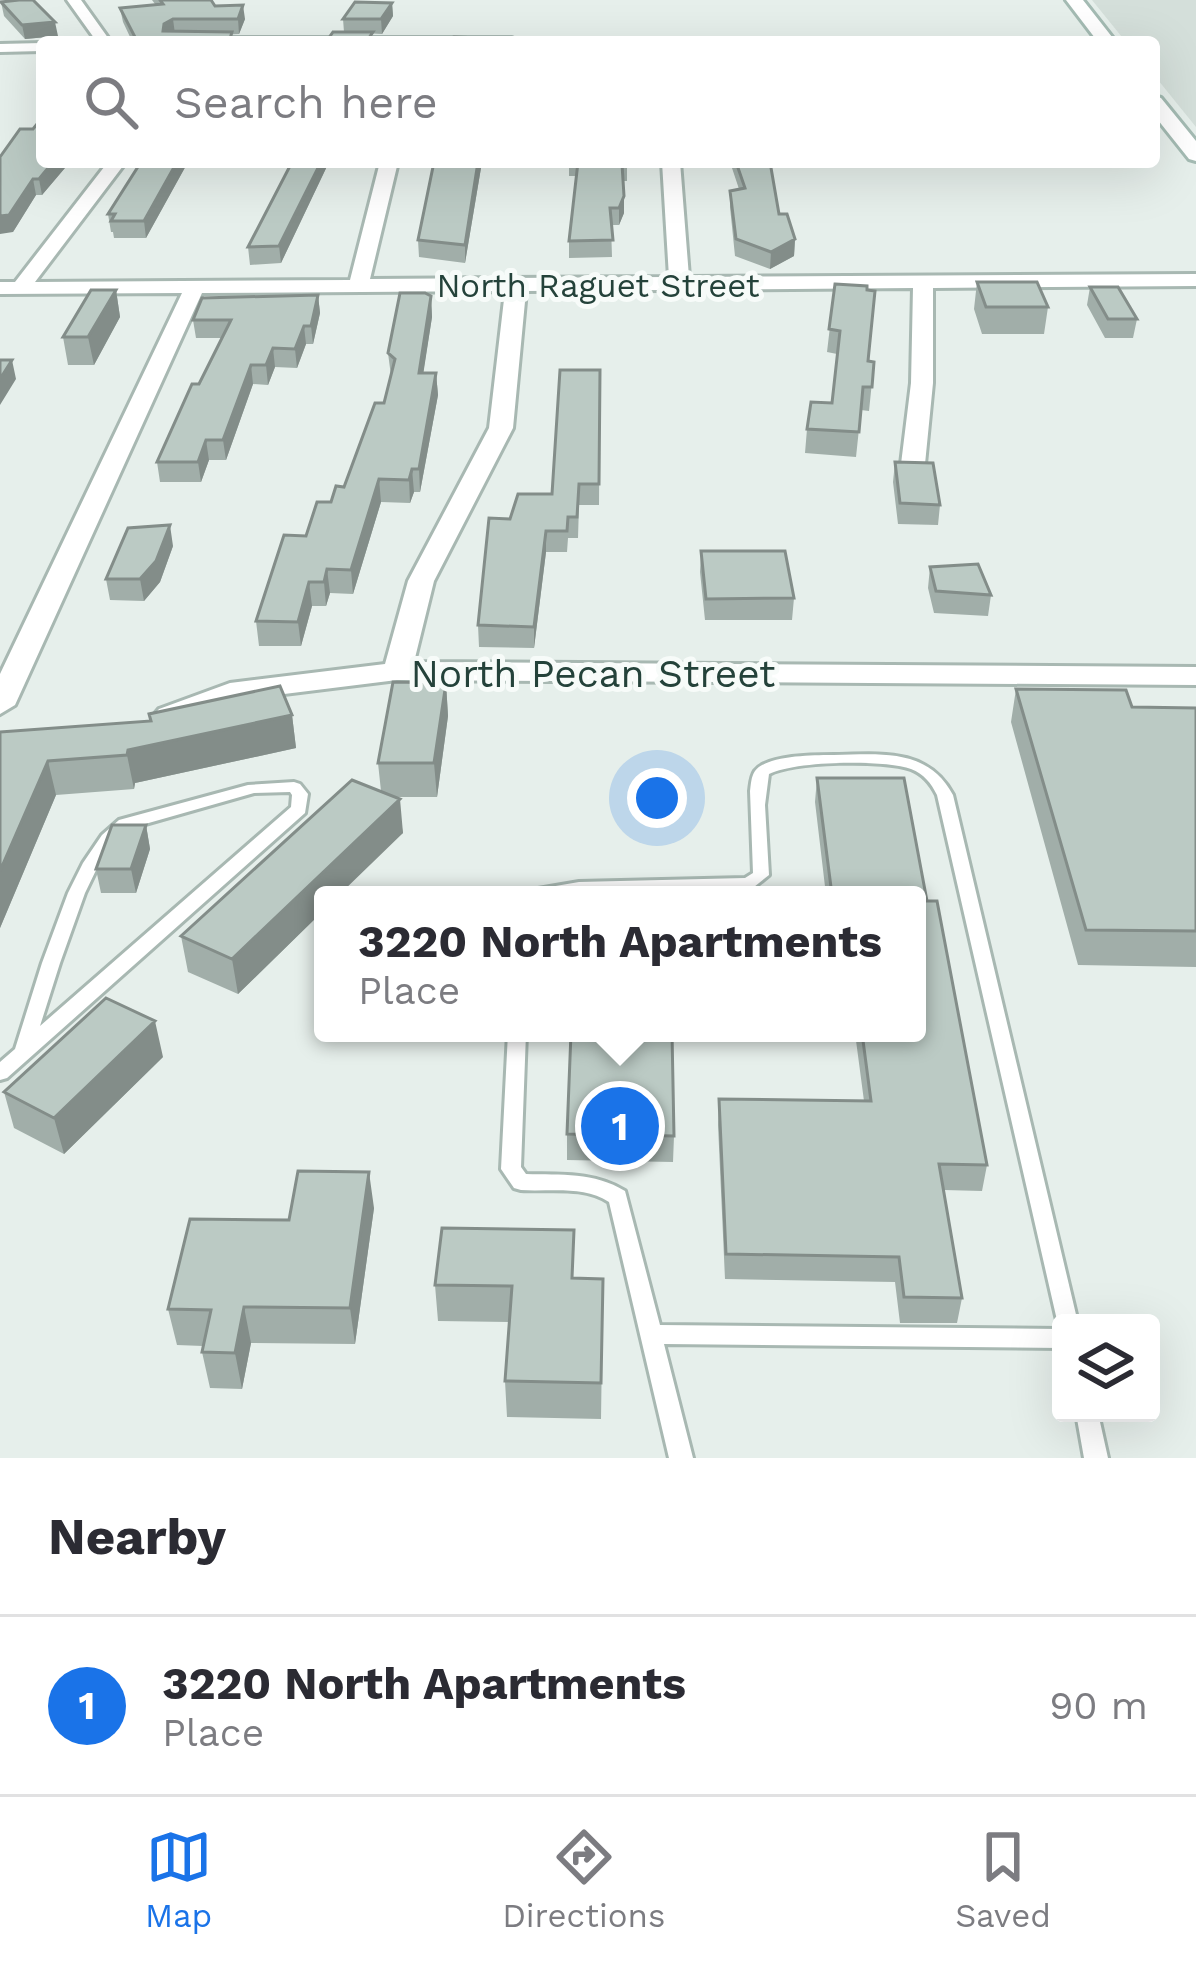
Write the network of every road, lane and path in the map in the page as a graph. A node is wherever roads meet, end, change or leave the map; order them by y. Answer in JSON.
{"nodes":[{"id":1,"x":74,"y":0,"type":"edge"},
{"id":2,"x":1073,"y":0,"type":"edge"},
{"id":3,"x":100,"y":36,"type":"edge"},
{"id":4,"x":1102,"y":36,"type":"edge"},
{"id":5,"x":36,"y":47,"type":"edge"},
{"id":6,"x":0,"y":48,"type":"edge"},
{"id":7,"x":1160,"y":109,"type":"edge"},
{"id":8,"x":1196,"y":154,"type":"edge"},
{"id":9,"x":112,"y":168,"type":"edge"},
{"id":10,"x":388,"y":168,"type":"edge"},
{"id":11,"x":670,"y":168,"type":"edge"},
{"id":12,"x":923,"y":280,"type":"junction"},
{"id":13,"x":1196,"y":280,"type":"edge"},
{"id":14,"x":358,"y":286,"type":"junction"},
{"id":15,"x":516,"y":286,"type":"junction"},
{"id":16,"x":680,"y":287,"type":"junction"},
{"id":17,"x":10,"y":288,"type":"edge"},
{"id":18,"x":194,"y":289,"type":"junction"},
{"id":19,"x":914,"y":464,"type":"edge"},
{"id":20,"x":397,"y":671,"type":"junction"},
{"id":21,"x":1196,"y":676,"type":"edge"},
{"id":22,"x":0,"y":705,"type":"edge"},
{"id":23,"x":131,"y":729,"type":"edge"},
{"id":24,"x":664,"y":886,"type":"edge"},
{"id":25,"x":517,"y":1042,"type":"edge"},
{"id":26,"x":23,"y":1052,"type":"junction"},
{"id":27,"x":0,"y":1072,"type":"edge"},
{"id":28,"x":1065,"y":1314,"type":"edge"},
{"id":29,"x":652,"y":1334,"type":"junction"},
{"id":30,"x":1052,"y":1340,"type":"edge"},
{"id":31,"x":1089,"y":1422,"type":"edge"},
{"id":32,"x":681,"y":1458,"type":"edge"},
{"id":33,"x":1096,"y":1458,"type":"edge"}],
"edges":[{"from":1,"to":3,"type":"street"},
{"from":2,"to":4,"type":"main road"},
{"from":5,"to":6,"type":"street"},
{"from":7,"to":8,"type":"main road"},
{"from":9,"to":17,"type":"street"},
{"from":10,"to":14,"type":"street"},
{"from":11,"to":16,"type":"street"},
{"from":12,"to":13,"type":"street","name":"North Raguet Street"},
{"from":12,"to":16,"type":"street","name":"North Raguet Street"},
{"from":12,"to":19,"type":"street"},
{"from":14,"to":15,"type":"street","name":"North Raguet Street"},
{"from":14,"to":18,"type":"street","name":"North Raguet Street"},
{"from":15,"to":16,"type":"street","name":"North Raguet Street"},
{"from":15,"to":20,"type":"street"},
{"from":17,"to":18,"type":"street","name":"North Raguet Street"},
{"from":18,"to":22,"type":"street"},
{"from":20,"to":21,"type":"street","name":"North Pecan Street"},
{"from":20,"to":23,"type":"street","name":"North Pecan Street"},
{"from":24,"to":28,"type":"lane"},
{"from":25,"to":29,"type":"lane"},
{"from":26,"to":26,"type":"lane"},
{"from":26,"to":27,"type":"lane"},
{"from":29,"to":30,"type":"lane"},
{"from":29,"to":32,"type":"lane"},
{"from":31,"to":33,"type":"lane"}]}
